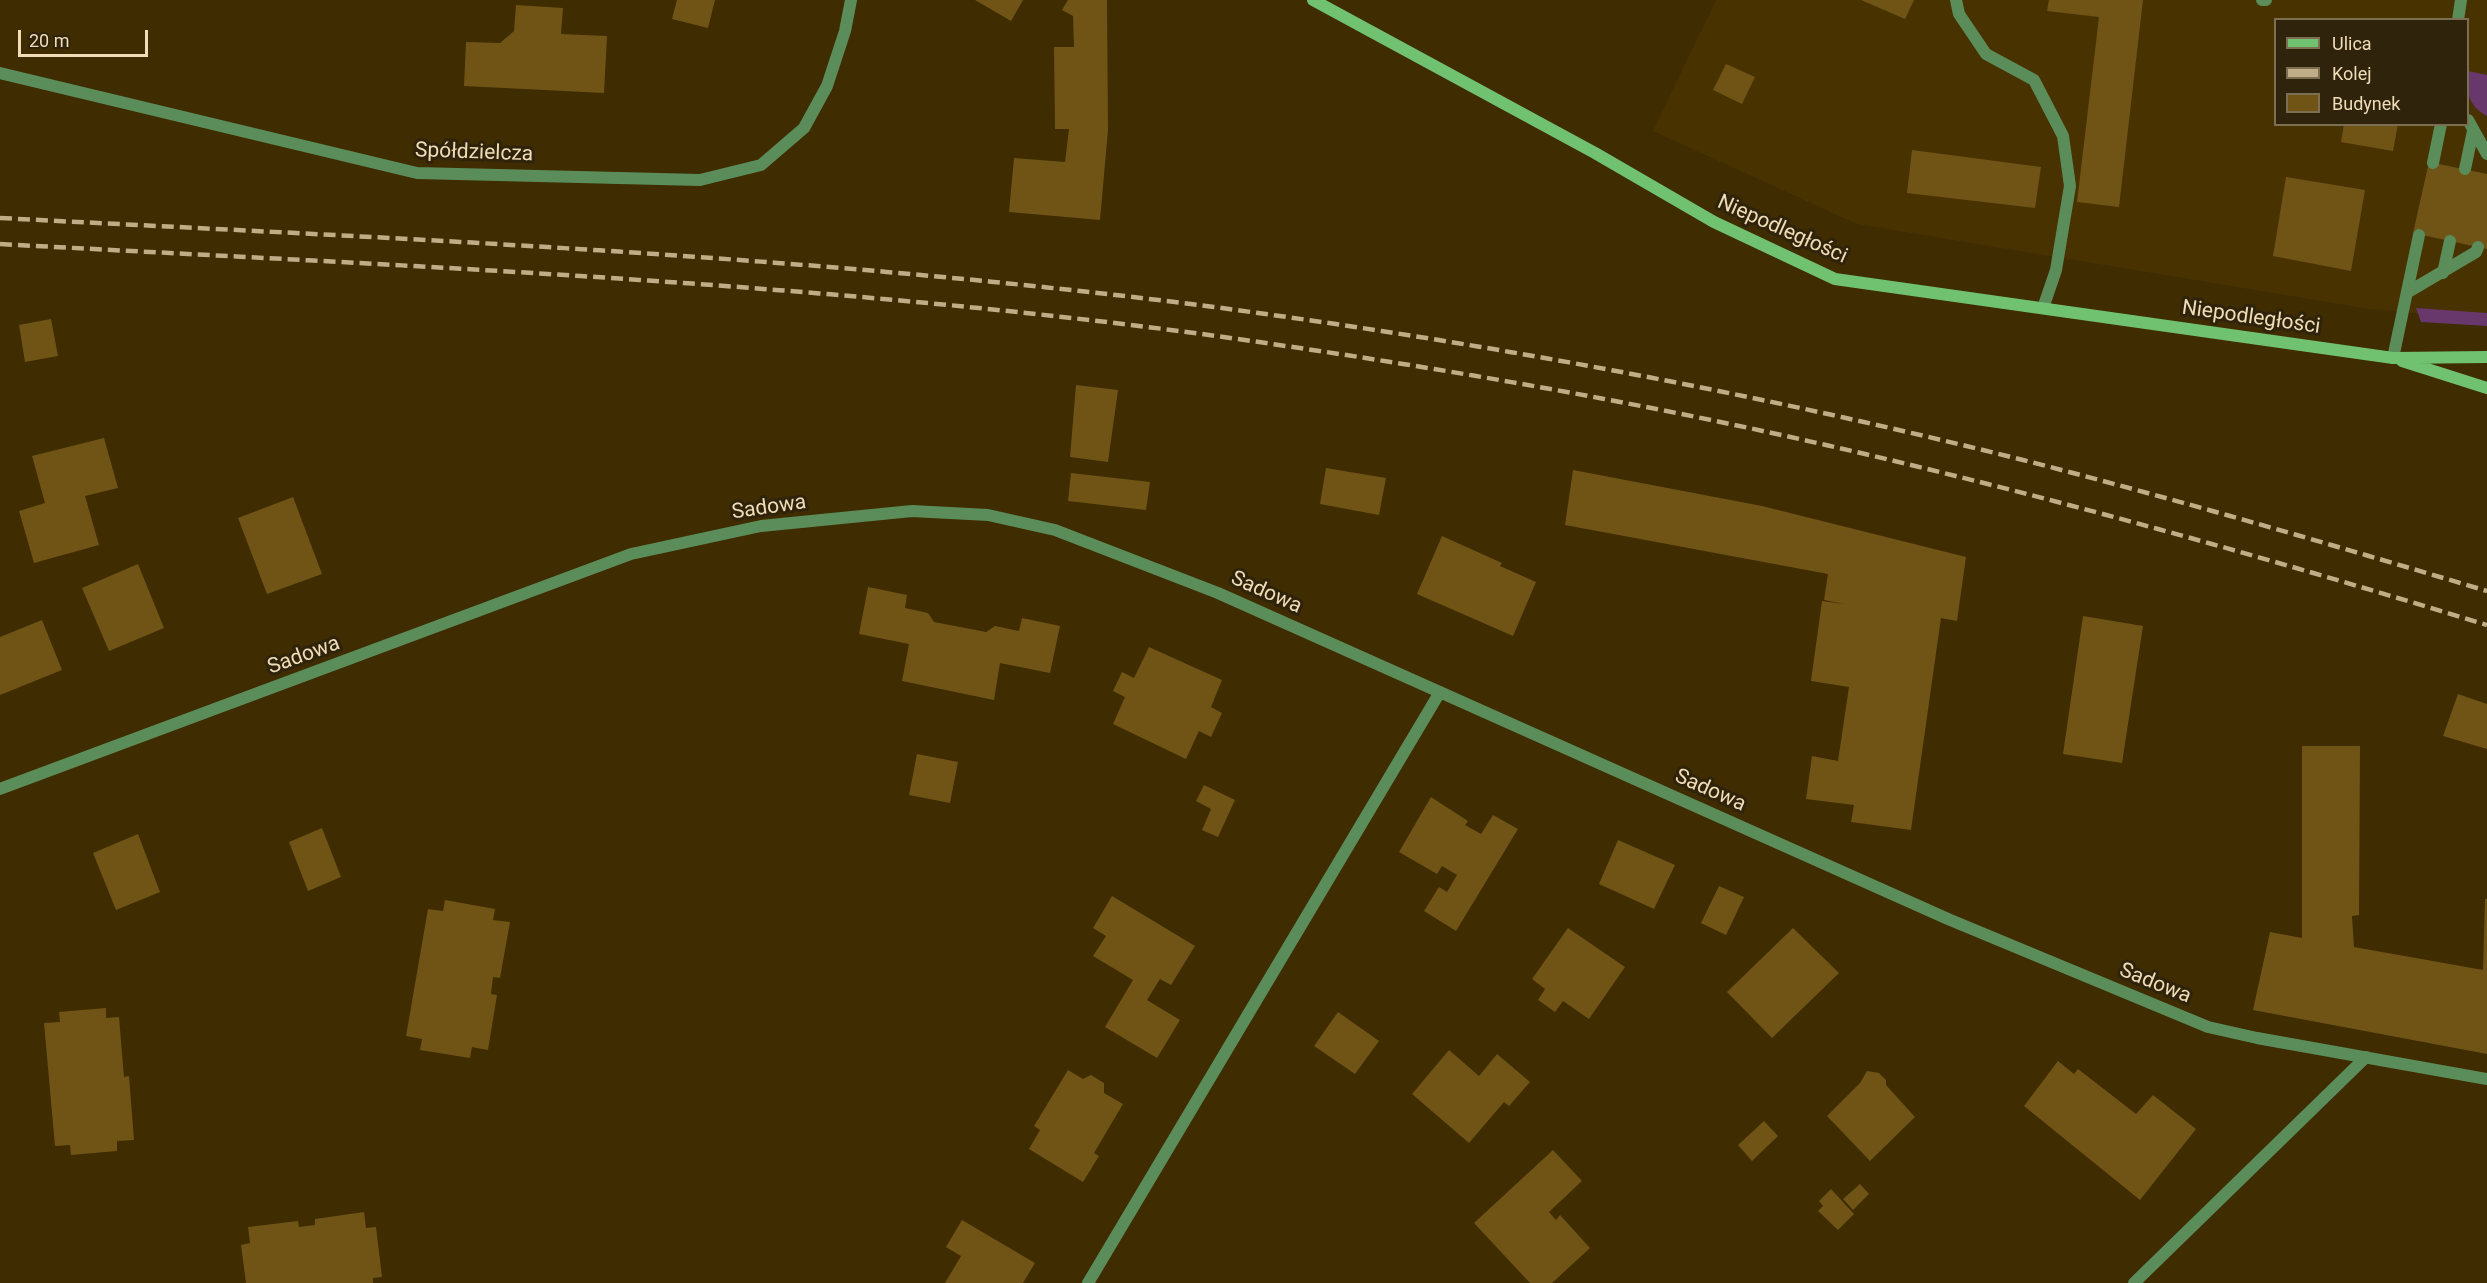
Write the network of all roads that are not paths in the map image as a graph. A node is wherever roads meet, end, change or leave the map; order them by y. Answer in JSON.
{"nodes":[{"id":1,"x":851,"y":0,"type":"edge"},
{"id":2,"x":1313,"y":0,"type":"edge"},
{"id":3,"x":1956,"y":0,"type":"edge"},
{"id":4,"x":2461,"y":0,"type":"edge"},
{"id":5,"x":2458,"y":18,"type":"edge"},
{"id":6,"x":0,"y":74,"type":"edge"},
{"id":7,"x":2470,"y":125,"type":"edge"},
{"id":8,"x":2441,"y":126,"type":"edge"},
{"id":9,"x":2487,"y":154,"type":"edge"},
{"id":10,"x":2433,"y":163,"type":"dead end"},
{"id":11,"x":2465,"y":169,"type":"dead end"},
{"id":12,"x":2419,"y":235,"type":"dead end"},
{"id":13,"x":2450,"y":241,"type":"dead end"},
{"id":14,"x":2478,"y":247,"type":"dead end"},
{"id":15,"x":2443,"y":273,"type":"junction"},
{"id":16,"x":2408,"y":292,"type":"junction"},
{"id":17,"x":2043,"y":308,"type":"junction"},
{"id":18,"x":2487,"y":357,"type":"edge"},
{"id":19,"x":2393,"y":358,"type":"junction"},
{"id":20,"x":2487,"y":388,"type":"edge"},
{"id":21,"x":1440,"y":692,"type":"junction"},
{"id":22,"x":0,"y":789,"type":"edge"},
{"id":23,"x":2366,"y":1057,"type":"junction"},
{"id":24,"x":2487,"y":1078,"type":"edge"},
{"id":25,"x":1088,"y":1283,"type":"edge"},
{"id":26,"x":2134,"y":1283,"type":"edge"}],
"edges":[{"from":1,"to":6,"type":"street","name":"Spółdzielcza"},
{"from":2,"to":17,"type":"street","name":"Niepodległości"},
{"from":3,"to":17,"type":"street"},
{"from":4,"to":5,"type":"street"},
{"from":7,"to":9,"type":"street"},
{"from":7,"to":11,"type":"street"},
{"from":8,"to":10,"type":"street"},
{"from":12,"to":16,"type":"street"},
{"from":13,"to":15,"type":"street"},
{"from":14,"to":15,"type":"street"},
{"from":15,"to":16,"type":"street"},
{"from":16,"to":19,"type":"street"},
{"from":17,"to":19,"type":"street","name":"Niepodległości"},
{"from":18,"to":19,"type":"street","name":"Niepodległości"},
{"from":19,"to":20,"type":"street","name":"Niepodległości"},
{"from":21,"to":22,"type":"street","name":"Sadowa"},
{"from":21,"to":23,"type":"street","name":"Sadowa"},
{"from":21,"to":25,"type":"street"},
{"from":23,"to":24,"type":"street","name":"Sadowa"},
{"from":23,"to":26,"type":"street"}]}
